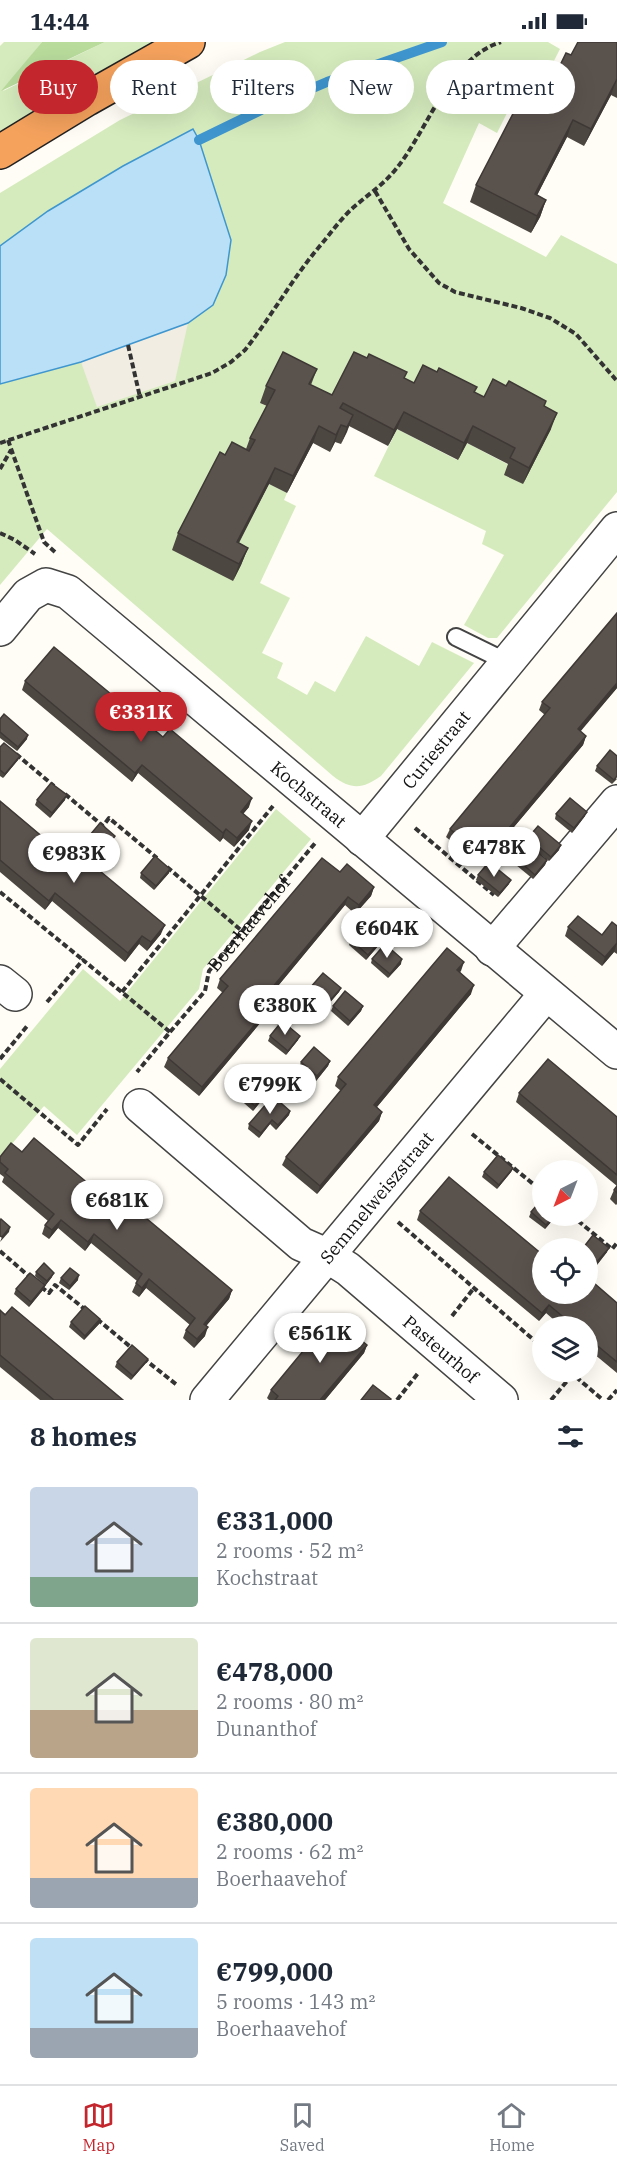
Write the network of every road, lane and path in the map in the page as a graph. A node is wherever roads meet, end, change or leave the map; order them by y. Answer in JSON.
{"nodes":[{"id":1,"x":189,"y":42,"type":"edge"},
{"id":2,"x":501,"y":42,"type":"edge"},
{"id":3,"x":0,"y":152,"type":"edge"},
{"id":4,"x":375,"y":191,"type":"junction"},
{"id":5,"x":128,"y":345,"type":"dead end"},
{"id":6,"x":617,"y":381,"type":"edge"},
{"id":7,"x":140,"y":397,"type":"junction"},
{"id":8,"x":0,"y":443,"type":"edge"},
{"id":9,"x":11,"y":450,"type":"dead end"},
{"id":10,"x":0,"y":469,"type":"edge"},
{"id":11,"x":617,"y":530,"type":"edge"},
{"id":12,"x":0,"y":533,"type":"edge"},
{"id":13,"x":38,"y":556,"type":"dead end"},
{"id":14,"x":0,"y":629,"type":"edge"},
{"id":15,"x":456,"y":637,"type":"dead end"},
{"id":16,"x":507,"y":662,"type":"junction"},
{"id":17,"x":9,"y":748,"type":"edge"},
{"id":18,"x":293,"y":781,"type":"junction"},
{"id":19,"x":617,"y":802,"type":"edge"},
{"id":20,"x":337,"y":817,"type":"junction"},
{"id":21,"x":362,"y":838,"type":"junction"},
{"id":22,"x":0,"y":892,"type":"edge"},
{"id":23,"x":201,"y":895,"type":"junction"},
{"id":24,"x":242,"y":931,"type":"junction"},
{"id":25,"x":492,"y":949,"type":"junction"},
{"id":26,"x":83,"y":960,"type":"junction"},
{"id":27,"x":123,"y":992,"type":"junction"},
{"id":28,"x":20,"y":993,"type":"edge"},
{"id":29,"x":546,"y":994,"type":"junction"},
{"id":30,"x":170,"y":1032,"type":"junction"},
{"id":31,"x":617,"y":1052,"type":"edge"},
{"id":32,"x":0,"y":1079,"type":"edge"},
{"id":33,"x":131,"y":1099,"type":"junction"},
{"id":34,"x":446,"y":1113,"type":"junction"},
{"id":35,"x":532,"y":1183,"type":"edge"},
{"id":36,"x":373,"y":1199,"type":"junction"},
{"id":37,"x":584,"y":1226,"type":"edge"},
{"id":38,"x":617,"y":1243,"type":"edge"},
{"id":39,"x":0,"y":1251,"type":"edge"},
{"id":40,"x":326,"y":1255,"type":"junction"},
{"id":41,"x":33,"y":1279,"type":"edge"},
{"id":42,"x":41,"y":1286,"type":"edge"},
{"id":43,"x":532,"y":1338,"type":"edge"},
{"id":44,"x":134,"y":1350,"type":"edge"},
{"id":45,"x":142,"y":1357,"type":"edge"},
{"id":46,"x":564,"y":1382,"type":"edge"},
{"id":47,"x":582,"y":1382,"type":"edge"},
{"id":48,"x":177,"y":1386,"type":"dead end"},
{"id":49,"x":617,"y":1390,"type":"edge"},
{"id":50,"x":207,"y":1400,"type":"edge"},
{"id":51,"x":501,"y":1400,"type":"edge"},
{"id":52,"x":551,"y":1400,"type":"edge"},
{"id":53,"x":603,"y":1400,"type":"edge"},
{"id":54,"x":608,"y":1400,"type":"edge"}],
"edges":[{"from":1,"to":3,"type":"highway"},
{"from":2,"to":4,"type":"path"},
{"from":4,"to":6,"type":"path"},
{"from":4,"to":7,"type":"path"},
{"from":5,"to":7,"type":"path"},
{"from":7,"to":8,"type":"path"},
{"from":9,"to":10,"type":"path"},
{"from":11,"to":16,"type":"street","name":"Curiestraat"},
{"from":12,"to":13,"type":"path"},
{"from":14,"to":18,"type":"street","name":"Kochstraat"},
{"from":15,"to":16,"type":"lane"},
{"from":16,"to":21,"type":"street","name":"Curiestraat"},
{"from":17,"to":23,"type":"path"},
{"from":18,"to":20,"type":"street","name":"Kochstraat"},
{"from":18,"to":23,"type":"path"},
{"from":19,"to":25,"type":"street"},
{"from":20,"to":21,"type":"street","name":"Kochstraat"},
{"from":20,"to":24,"type":"path","name":"Boerhaavehof"},
{"from":21,"to":25,"type":"street","name":"Kochstraat"},
{"from":22,"to":26,"type":"path"},
{"from":23,"to":24,"type":"path"},
{"from":23,"to":27,"type":"path"},
{"from":24,"to":30,"type":"path","name":"Boerhaavehof"},
{"from":25,"to":29,"type":"street","name":"Kochstraat"},
{"from":26,"to":27,"type":"path"},
{"from":26,"to":28,"type":"path"},
{"from":27,"to":30,"type":"path"},
{"from":29,"to":31,"type":"street","name":"Kochstraat"},
{"from":29,"to":34,"type":"street","name":"Semmelweiszstraat"},
{"from":30,"to":33,"type":"path","name":"Boerhaavehof"},
{"from":32,"to":33,"type":"path","name":"Boerhaavehof"},
{"from":33,"to":40,"type":"street"},
{"from":34,"to":35,"type":"path"},
{"from":34,"to":36,"type":"street","name":"Semmelweiszstraat"},
{"from":36,"to":40,"type":"street","name":"Semmelweiszstraat"},
{"from":36,"to":43,"type":"path"},
{"from":37,"to":38,"type":"path"},
{"from":39,"to":41,"type":"path"},
{"from":40,"to":50,"type":"street","name":"Semmelweiszstraat"},
{"from":40,"to":51,"type":"street","name":"Pasteurhof"},
{"from":42,"to":44,"type":"path"},
{"from":45,"to":48,"type":"path"},
{"from":46,"to":52,"type":"path"},
{"from":47,"to":53,"type":"path"},
{"from":49,"to":54,"type":"path"}]}
